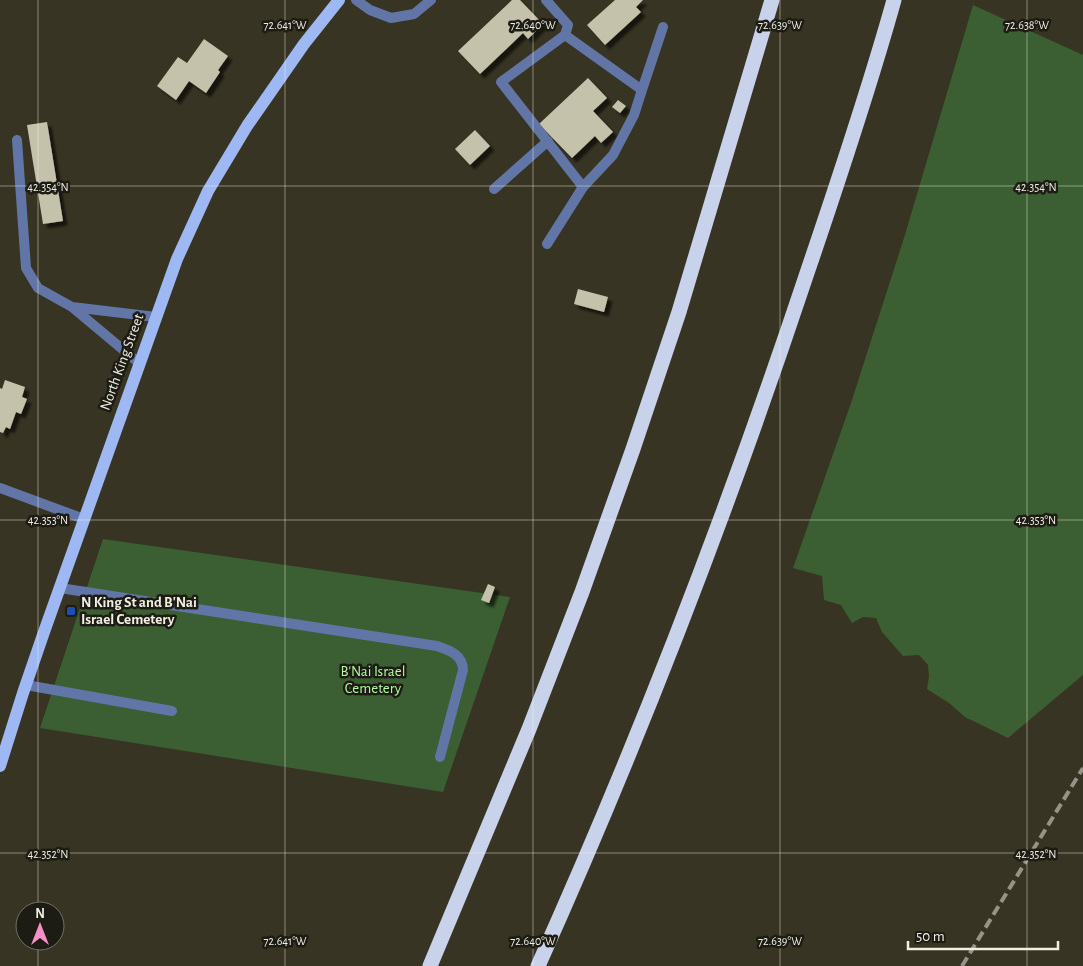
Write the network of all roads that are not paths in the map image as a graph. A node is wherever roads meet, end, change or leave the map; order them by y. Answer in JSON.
{"nodes":[{"id":1,"x":339,"y":0,"type":"edge"},
{"id":2,"x":356,"y":0,"type":"edge"},
{"id":3,"x":431,"y":0,"type":"edge"},
{"id":4,"x":546,"y":0,"type":"edge"},
{"id":5,"x":772,"y":0,"type":"edge"},
{"id":6,"x":894,"y":0,"type":"edge"},
{"id":7,"x":663,"y":27,"type":"dead end"},
{"id":8,"x":565,"y":35,"type":"junction"},
{"id":9,"x":642,"y":90,"type":"junction"},
{"id":10,"x":17,"y":140,"type":"dead end"},
{"id":11,"x":548,"y":141,"type":"junction"},
{"id":12,"x":583,"y":187,"type":"junction"},
{"id":13,"x":494,"y":189,"type":"dead end"},
{"id":14,"x":546,"y":244,"type":"dead end"},
{"id":15,"x":72,"y":306,"type":"junction"},
{"id":16,"x":156,"y":317,"type":"junction"},
{"id":17,"x":139,"y":362,"type":"junction"},
{"id":18,"x":0,"y":488,"type":"edge"},
{"id":19,"x":84,"y":519,"type":"junction"},
{"id":20,"x":60,"y":588,"type":"junction"},
{"id":21,"x":26,"y":685,"type":"junction"},
{"id":22,"x":172,"y":711,"type":"dead end"},
{"id":23,"x":3,"y":749,"type":"edge"},
{"id":24,"x":440,"y":757,"type":"dead end"},
{"id":25,"x":0,"y":766,"type":"edge"},
{"id":26,"x":430,"y":966,"type":"edge"},
{"id":27,"x":538,"y":966,"type":"edge"}],
"edges":[{"from":1,"to":16,"type":"main road","name":"North King Street"},
{"from":2,"to":3,"type":"street"},
{"from":4,"to":8,"type":"street"},
{"from":5,"to":26,"type":"highway"},
{"from":6,"to":27,"type":"highway"},
{"from":7,"to":9,"type":"street"},
{"from":8,"to":9,"type":"street"},
{"from":8,"to":11,"type":"street"},
{"from":9,"to":12,"type":"street"},
{"from":10,"to":15,"type":"street"},
{"from":11,"to":12,"type":"street"},
{"from":11,"to":13,"type":"street"},
{"from":12,"to":14,"type":"street"},
{"from":15,"to":16,"type":"street"},
{"from":15,"to":17,"type":"street"},
{"from":16,"to":17,"type":"main road","name":"North King Street"},
{"from":17,"to":19,"type":"main road","name":"North King Street"},
{"from":18,"to":19,"type":"street"},
{"from":19,"to":20,"type":"main road","name":"North King Street"},
{"from":20,"to":21,"type":"main road","name":"North King Street"},
{"from":20,"to":24,"type":"street"},
{"from":21,"to":22,"type":"street"},
{"from":21,"to":23,"type":"main road","name":"North King Street"},
{"from":23,"to":25,"type":"main road","name":"North King Street"}]}
